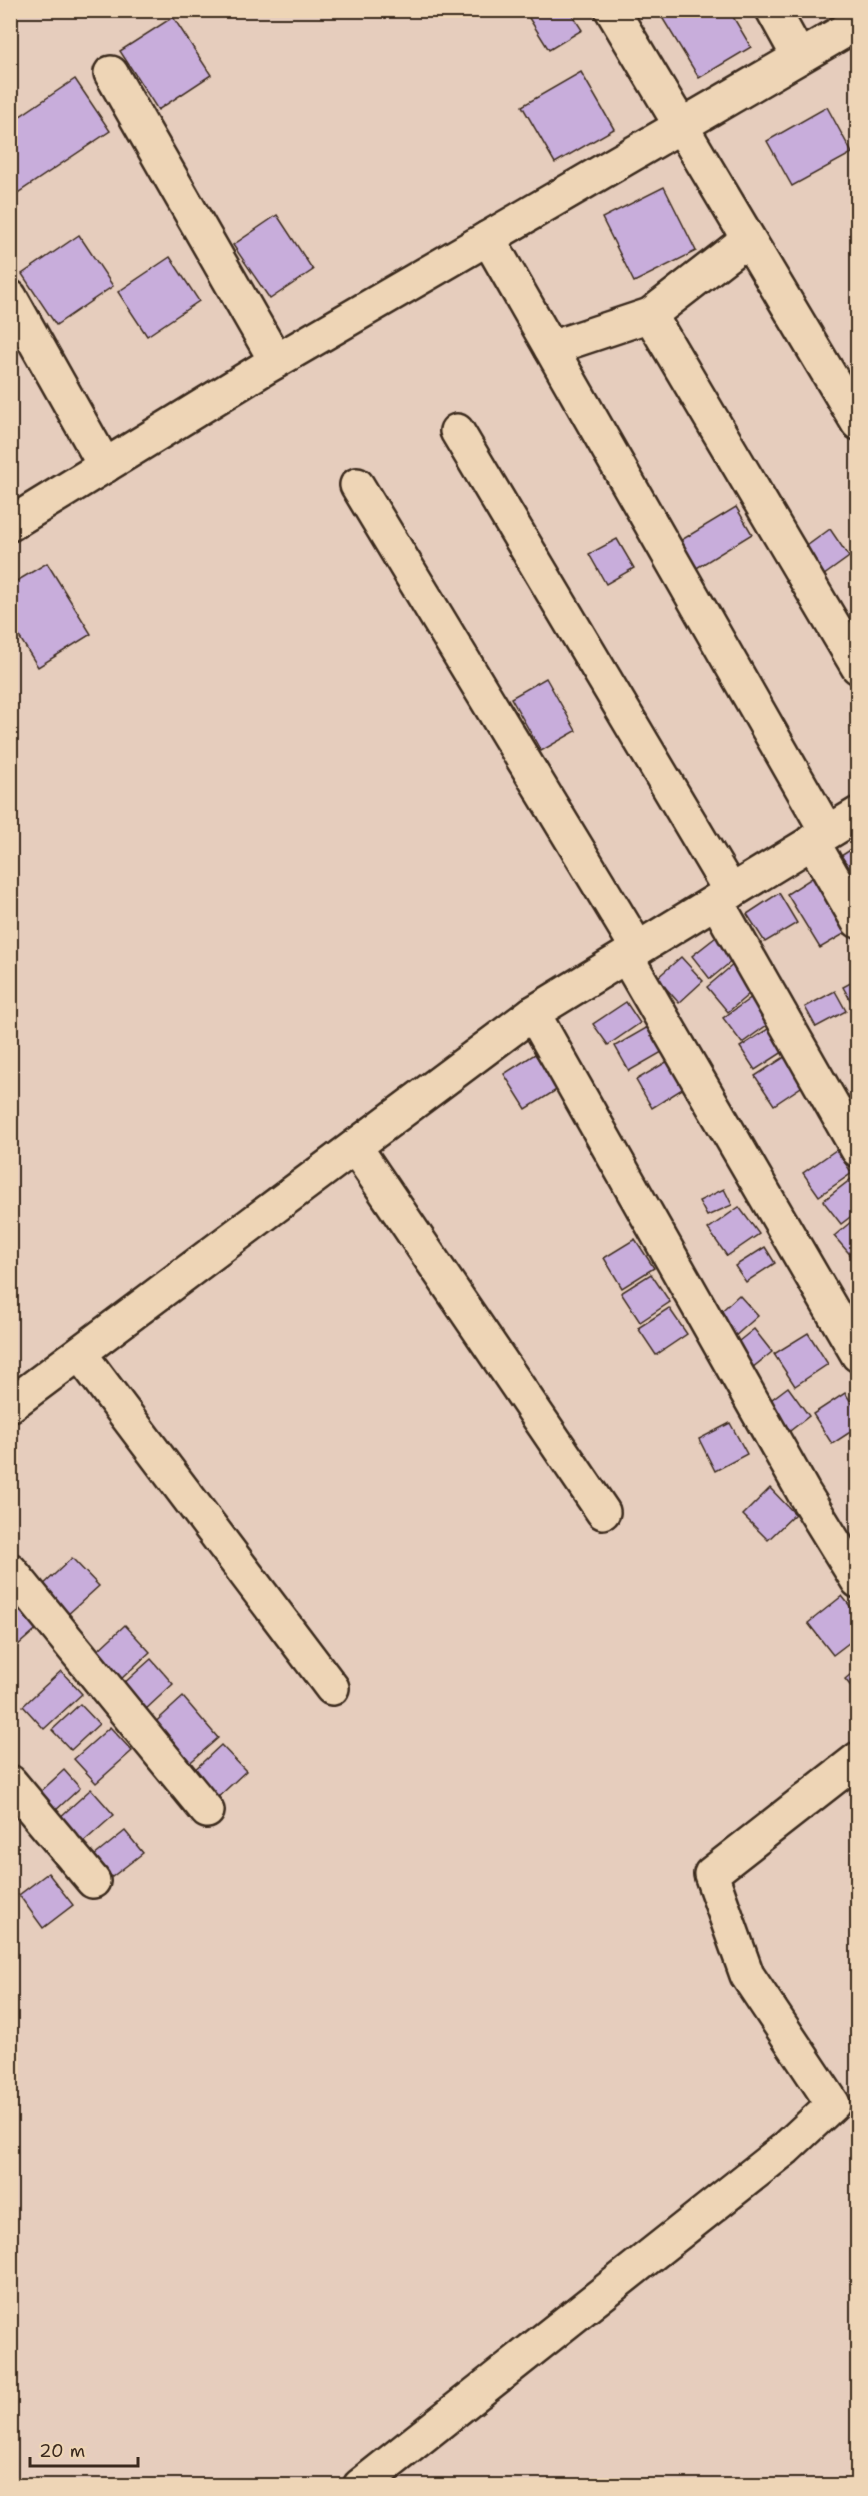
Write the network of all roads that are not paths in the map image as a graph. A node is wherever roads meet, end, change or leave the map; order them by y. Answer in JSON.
{"nodes":[{"id":1,"x":612,"y":10,"type":"edge"},
{"id":2,"x":773,"y":10,"type":"edge"},
{"id":3,"x":858,"y":23,"type":"edge"},
{"id":4,"x":799,"y":57,"type":"junction"},
{"id":5,"x":111,"y":73,"type":"dead end"},
{"id":6,"x":680,"y":126,"type":"junction"},
{"id":7,"x":488,"y":238,"type":"junction"},
{"id":8,"x":748,"y":239,"type":"junction"},
{"id":9,"x":10,"y":297,"type":"edge"},
{"id":10,"x":650,"y":315,"type":"junction"},
{"id":11,"x":550,"y":348,"type":"junction"},
{"id":12,"x":276,"y":361,"type":"junction"},
{"id":13,"x":858,"y":423,"type":"edge"},
{"id":14,"x":457,"y":431,"type":"dead end"},
{"id":15,"x":105,"y":466,"type":"junction"},
{"id":16,"x":357,"y":485,"type":"dead end"},
{"id":17,"x":10,"y":524,"type":"edge"},
{"id":18,"x":858,"y":667,"type":"edge"},
{"id":19,"x":858,"y":814,"type":"edge"},
{"id":20,"x":820,"y":837,"type":"junction"},
{"id":21,"x":723,"y":896,"type":"junction"},
{"id":22,"x":858,"y":921,"type":"edge"},
{"id":23,"x":632,"y":952,"type":"junction"},
{"id":24,"x":533,"y":1014,"type":"junction"},
{"id":25,"x":355,"y":1147,"type":"junction"},
{"id":26,"x":858,"y":1150,"type":"edge"},
{"id":27,"x":80,"y":1354,"type":"junction"},
{"id":28,"x":858,"y":1355,"type":"edge"},
{"id":29,"x":10,"y":1405,"type":"edge"},
{"id":30,"x":603,"y":1512,"type":"dead end"},
{"id":31,"x":10,"y":1570,"type":"edge"},
{"id":32,"x":858,"y":1581,"type":"edge"},
{"id":33,"x":332,"y":1688,"type":"dead end"},
{"id":34,"x":858,"y":1759,"type":"edge"},
{"id":35,"x":10,"y":1782,"type":"edge"},
{"id":36,"x":207,"y":1811,"type":"dead end"},
{"id":37,"x":93,"y":1881,"type":"dead end"},
{"id":38,"x":360,"y":2486,"type":"edge"}],
"edges":[{"from":1,"to":6,"type":"street"},
{"from":2,"to":4,"type":"street"},
{"from":3,"to":4,"type":"street"},
{"from":4,"to":6,"type":"street"},
{"from":5,"to":12,"type":"street"},
{"from":6,"to":7,"type":"street"},
{"from":6,"to":8,"type":"street"},
{"from":7,"to":11,"type":"street"},
{"from":7,"to":12,"type":"street"},
{"from":8,"to":10,"type":"street"},
{"from":8,"to":13,"type":"street"},
{"from":9,"to":15,"type":"street"},
{"from":10,"to":11,"type":"street"},
{"from":10,"to":18,"type":"street"},
{"from":11,"to":20,"type":"street"},
{"from":12,"to":15,"type":"street"},
{"from":14,"to":21,"type":"street"},
{"from":15,"to":17,"type":"street"},
{"from":16,"to":23,"type":"street"},
{"from":19,"to":20,"type":"street"},
{"from":20,"to":21,"type":"street"},
{"from":20,"to":22,"type":"street"},
{"from":21,"to":23,"type":"street"},
{"from":21,"to":26,"type":"street"},
{"from":23,"to":24,"type":"street"},
{"from":23,"to":28,"type":"street"},
{"from":24,"to":25,"type":"street"},
{"from":24,"to":32,"type":"street"},
{"from":25,"to":27,"type":"street"},
{"from":25,"to":30,"type":"street"},
{"from":27,"to":29,"type":"street"},
{"from":27,"to":33,"type":"street"},
{"from":31,"to":36,"type":"street"},
{"from":34,"to":38,"type":"street"},
{"from":35,"to":37,"type":"street"}]}
